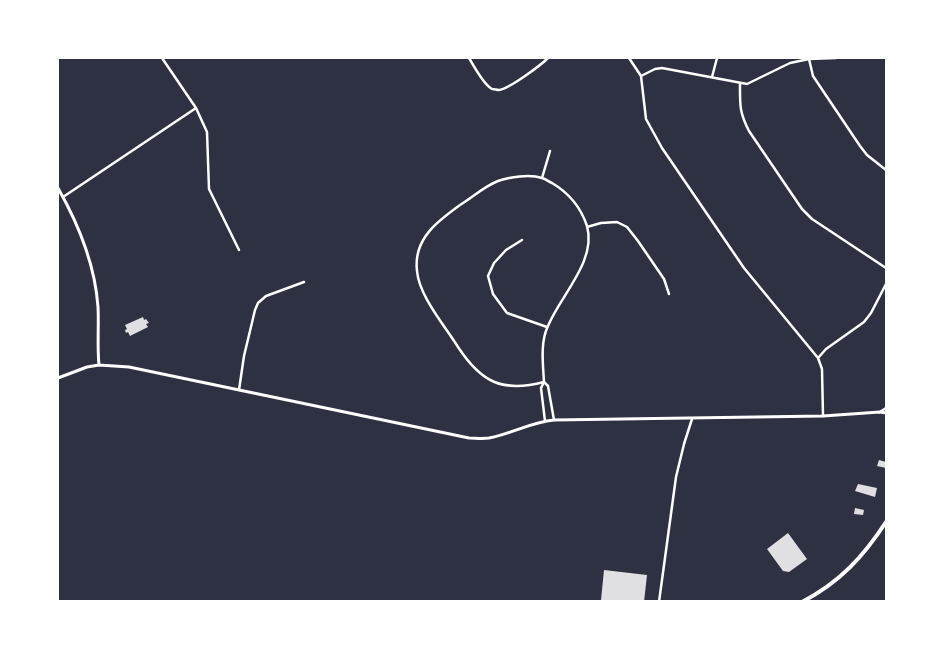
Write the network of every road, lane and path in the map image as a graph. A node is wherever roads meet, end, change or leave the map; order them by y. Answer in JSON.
{"nodes":[{"id":1,"x":162,"y":58,"type":"edge"},
{"id":2,"x":469,"y":58,"type":"edge"},
{"id":3,"x":548,"y":58,"type":"edge"},
{"id":4,"x":629,"y":58,"type":"edge"},
{"id":5,"x":717,"y":58,"type":"edge"},
{"id":6,"x":836,"y":58,"type":"edge"},
{"id":7,"x":810,"y":59,"type":"junction"},
{"id":8,"x":641,"y":76,"type":"junction"},
{"id":9,"x":712,"y":77,"type":"junction"},
{"id":10,"x":740,"y":83,"type":"junction"},
{"id":11,"x":196,"y":108,"type":"junction"},
{"id":12,"x":550,"y":151,"type":"dead end"},
{"id":13,"x":886,"y":170,"type":"edge"},
{"id":14,"x":542,"y":178,"type":"junction"},
{"id":15,"x":58,"y":188,"type":"edge"},
{"id":16,"x":62,"y":197,"type":"junction"},
{"id":17,"x":587,"y":227,"type":"junction"},
{"id":18,"x":522,"y":240,"type":"dead end"},
{"id":19,"x":239,"y":250,"type":"dead end"},
{"id":20,"x":886,"y":268,"type":"edge"},
{"id":21,"x":304,"y":282,"type":"dead end"},
{"id":22,"x":886,"y":284,"type":"edge"},
{"id":23,"x":668,"y":294,"type":"dead end"},
{"id":24,"x":547,"y":326,"type":"junction"},
{"id":25,"x":818,"y":358,"type":"junction"},
{"id":26,"x":99,"y":365,"type":"junction"},
{"id":27,"x":58,"y":378,"type":"edge"},
{"id":28,"x":544,"y":382,"type":"junction"},
{"id":29,"x":239,"y":390,"type":"junction"},
{"id":30,"x":886,"y":408,"type":"edge"},
{"id":31,"x":880,"y":412,"type":"junction"},
{"id":32,"x":886,"y":413,"type":"edge"},
{"id":33,"x":823,"y":416,"type":"junction"},
{"id":34,"x":692,"y":417,"type":"junction"},
{"id":35,"x":554,"y":420,"type":"junction"},
{"id":36,"x":545,"y":421,"type":"junction"},
{"id":37,"x":886,"y":522,"type":"edge"},
{"id":38,"x":659,"y":602,"type":"edge"},
{"id":39,"x":802,"y":602,"type":"edge"}],
"edges":[{"from":1,"to":11,"type":"street"},
{"from":2,"to":3,"type":"street"},
{"from":4,"to":8,"type":"street"},
{"from":5,"to":9,"type":"street"},
{"from":6,"to":7,"type":"street"},
{"from":7,"to":10,"type":"street"},
{"from":7,"to":13,"type":"street"},
{"from":8,"to":9,"type":"street"},
{"from":8,"to":25,"type":"street"},
{"from":9,"to":10,"type":"street"},
{"from":10,"to":20,"type":"street"},
{"from":11,"to":16,"type":"street"},
{"from":11,"to":19,"type":"street"},
{"from":12,"to":14,"type":"street"},
{"from":14,"to":17,"type":"street"},
{"from":14,"to":28,"type":"street"},
{"from":15,"to":16,"type":"street"},
{"from":16,"to":26,"type":"street"},
{"from":17,"to":23,"type":"street"},
{"from":17,"to":24,"type":"street"},
{"from":18,"to":24,"type":"street"},
{"from":21,"to":29,"type":"street"},
{"from":22,"to":25,"type":"street"},
{"from":24,"to":28,"type":"street"},
{"from":25,"to":33,"type":"street"},
{"from":26,"to":27,"type":"street"},
{"from":26,"to":29,"type":"street"},
{"from":28,"to":35,"type":"street"},
{"from":28,"to":36,"type":"street"},
{"from":29,"to":36,"type":"street"},
{"from":30,"to":31,"type":"street"},
{"from":31,"to":32,"type":"street"},
{"from":31,"to":33,"type":"street"},
{"from":33,"to":34,"type":"street"},
{"from":34,"to":35,"type":"street"},
{"from":34,"to":38,"type":"street"},
{"from":35,"to":36,"type":"street"},
{"from":37,"to":39,"type":"main road"}]}
